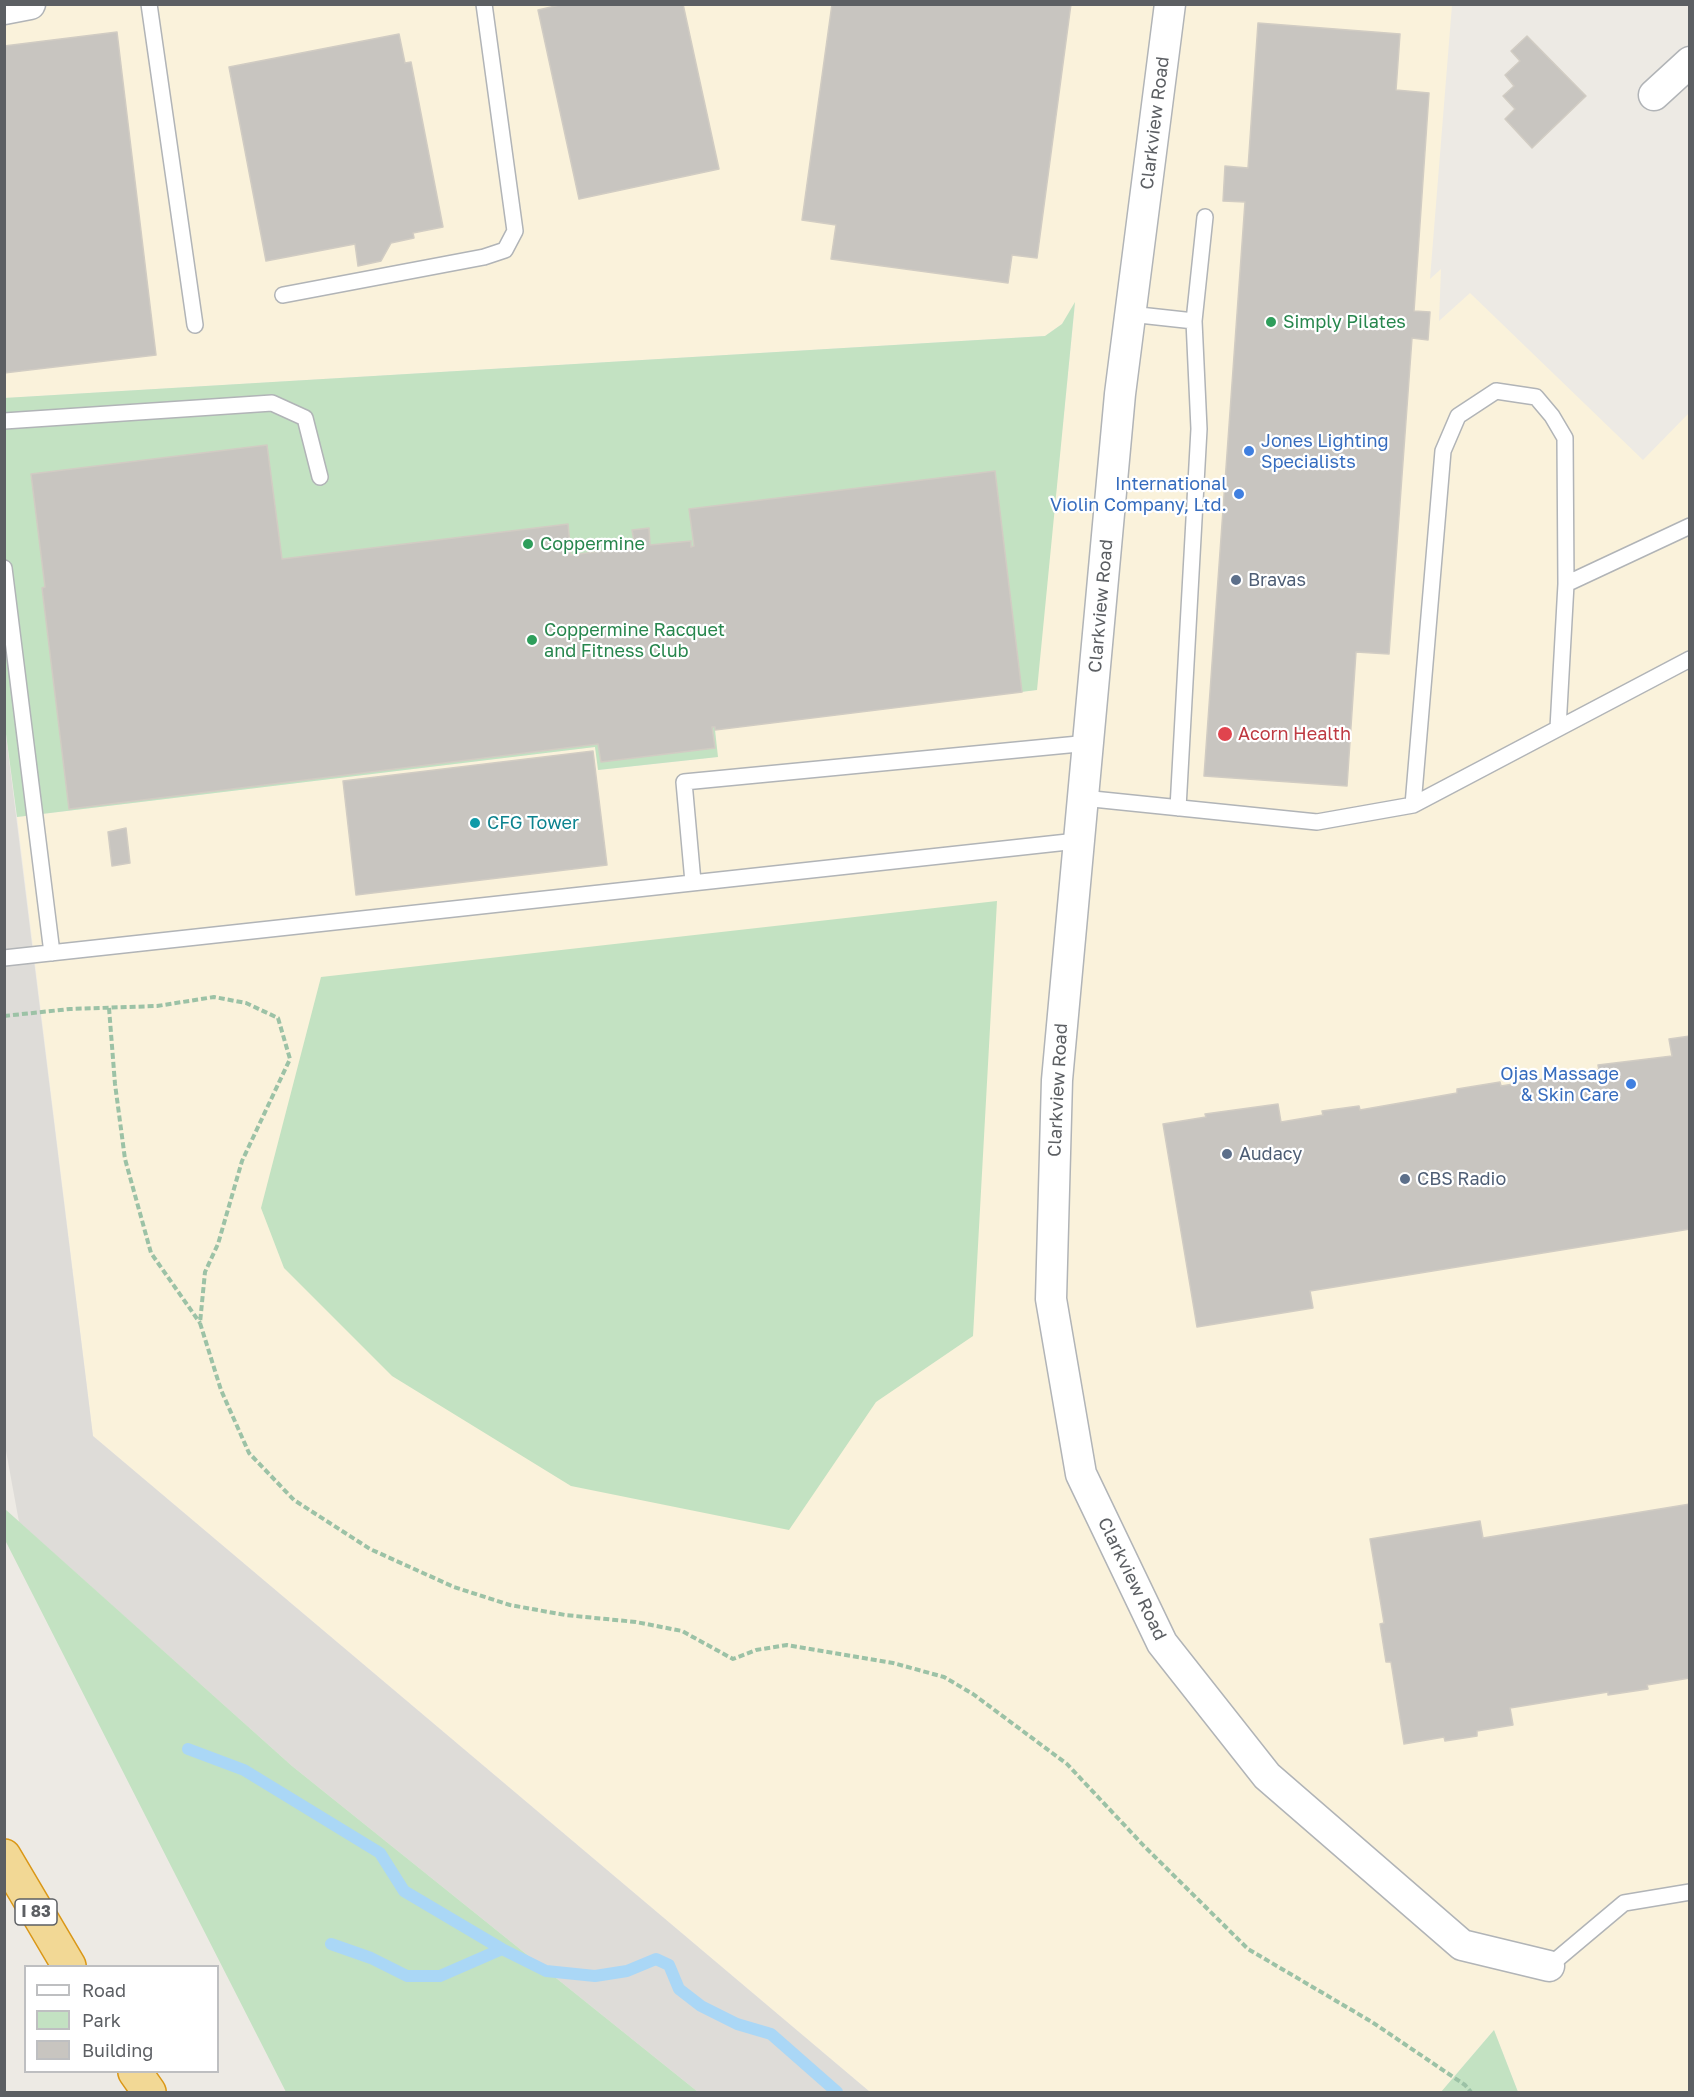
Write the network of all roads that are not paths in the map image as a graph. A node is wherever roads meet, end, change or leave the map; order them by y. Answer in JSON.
{"nodes":[{"id":1,"x":149,"y":4,"type":"edge"},
{"id":2,"x":484,"y":4,"type":"edge"},
{"id":3,"x":1170,"y":4,"type":"edge"},
{"id":4,"x":1689,"y":62,"type":"edge"},
{"id":5,"x":1654,"y":95,"type":"dead end"},
{"id":6,"x":1205,"y":217,"type":"dead end"},
{"id":7,"x":283,"y":294,"type":"dead end"},
{"id":8,"x":1130,"y":314,"type":"junction"},
{"id":9,"x":1194,"y":321,"type":"junction"},
{"id":10,"x":195,"y":325,"type":"dead end"},
{"id":11,"x":4,"y":421,"type":"edge"},
{"id":12,"x":320,"y":477,"type":"dead end"},
{"id":13,"x":1689,"y":526,"type":"edge"},
{"id":14,"x":4,"y":568,"type":"edge"},
{"id":15,"x":1566,"y":584,"type":"junction"},
{"id":16,"x":1689,"y":659,"type":"edge"},
{"id":17,"x":1558,"y":728,"type":"junction"},
{"id":18,"x":1089,"y":743,"type":"junction"},
{"id":19,"x":1083,"y":798,"type":"junction"},
{"id":20,"x":1413,"y":805,"type":"junction"},
{"id":21,"x":1178,"y":808,"type":"junction"},
{"id":22,"x":1077,"y":841,"type":"junction"},
{"id":23,"x":693,"y":882,"type":"junction"},
{"id":24,"x":52,"y":953,"type":"junction"},
{"id":25,"x":4,"y":958,"type":"edge"},
{"id":26,"x":4,"y":1856,"type":"edge"},
{"id":27,"x":1689,"y":1892,"type":"edge"},
{"id":28,"x":68,"y":1965,"type":"edge"},
{"id":29,"x":1549,"y":1966,"type":"joint"},
{"id":30,"x":136,"y":2073,"type":"edge"},
{"id":31,"x":149,"y":2092,"type":"edge"}],
"edges":[{"from":1,"to":10,"type":"lane"},
{"from":2,"to":7,"type":"lane"},
{"from":3,"to":8,"type":"street","name":"Clarkview Road"},
{"from":4,"to":5,"type":"street"},
{"from":6,"to":9,"type":"lane"},
{"from":8,"to":9,"type":"lane"},
{"from":8,"to":18,"type":"street","name":"Clarkview Road"},
{"from":9,"to":21,"type":"lane"},
{"from":11,"to":12,"type":"lane"},
{"from":13,"to":15,"type":"lane"},
{"from":14,"to":24,"type":"lane"},
{"from":15,"to":17,"type":"lane"},
{"from":15,"to":20,"type":"lane"},
{"from":16,"to":17,"type":"lane"},
{"from":17,"to":20,"type":"lane"},
{"from":18,"to":19,"type":"street","name":"Clarkview Road"},
{"from":18,"to":23,"type":"lane"},
{"from":19,"to":21,"type":"lane"},
{"from":19,"to":22,"type":"street","name":"Clarkview Road"},
{"from":20,"to":21,"type":"lane"},
{"from":22,"to":23,"type":"lane"},
{"from":22,"to":29,"type":"street","name":"Clarkview Road"},
{"from":23,"to":24,"type":"lane"},
{"from":24,"to":25,"type":"lane"},
{"from":26,"to":28,"type":"highway","number":"I 83"},
{"from":27,"to":29,"type":"lane"},
{"from":30,"to":31,"type":"highway"}]}
